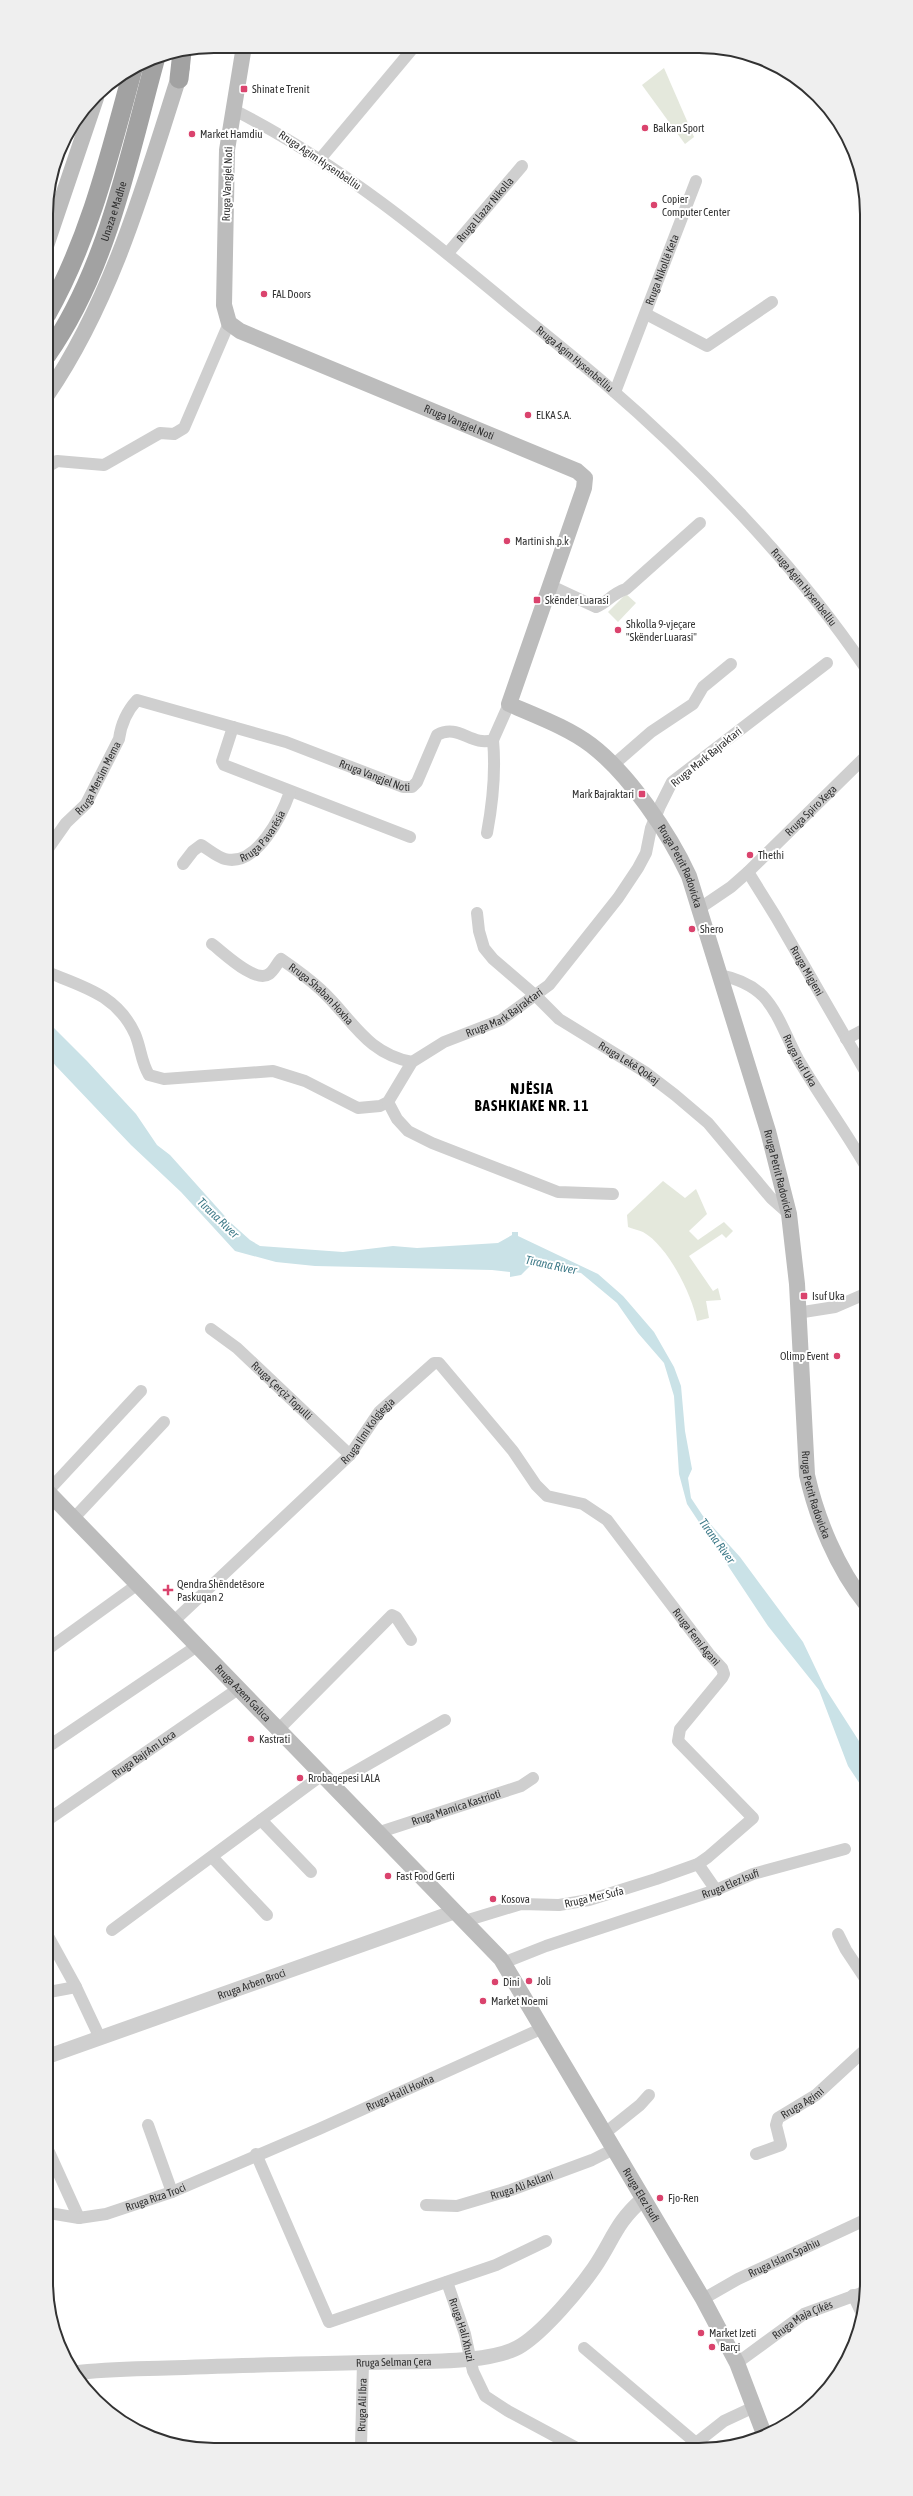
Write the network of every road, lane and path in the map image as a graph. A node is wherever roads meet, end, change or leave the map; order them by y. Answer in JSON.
{"nodes":[{"id":1,"x":243,"y":53,"type":"edge"},
{"id":2,"x":409,"y":53,"type":"edge"},
{"id":3,"x":186,"y":55,"type":"edge"},
{"id":4,"x":182,"y":56,"type":"edge"},
{"id":5,"x":154,"y":65,"type":"edge"},
{"id":6,"x":131,"y":77,"type":"edge"},
{"id":7,"x":179,"y":79,"type":"junction"},
{"id":8,"x":92,"y":109,"type":"edge"},
{"id":9,"x":234,"y":110,"type":"junction"},
{"id":10,"x":321,"y":158,"type":"junction"},
{"id":11,"x":522,"y":166,"type":"dead end"},
{"id":12,"x":696,"y":181,"type":"dead end"},
{"id":13,"x":53,"y":225,"type":"edge"},
{"id":14,"x":448,"y":253,"type":"junction"},
{"id":15,"x":53,"y":301,"type":"edge"},
{"id":16,"x":772,"y":302,"type":"dead end"},
{"id":17,"x":646,"y":314,"type":"junction"},
{"id":18,"x":228,"y":323,"type":"junction"},
{"id":19,"x":53,"y":344,"type":"edge"},
{"id":20,"x":53,"y":385,"type":"edge"},
{"id":21,"x":615,"y":392,"type":"junction"},
{"id":22,"x":53,"y":463,"type":"edge"},
{"id":23,"x":700,"y":523,"type":"dead end"},
{"id":24,"x":551,"y":586,"type":"junction"},
{"id":25,"x":860,"y":661,"type":"edge"},
{"id":26,"x":827,"y":663,"type":"dead end"},
{"id":27,"x":731,"y":664,"type":"dead end"},
{"id":28,"x":137,"y":700,"type":"joint"},
{"id":29,"x":509,"y":704,"type":"junction"},
{"id":30,"x":234,"y":727,"type":"junction"},
{"id":31,"x":493,"y":740,"type":"junction"},
{"id":32,"x":860,"y":761,"type":"edge"},
{"id":33,"x":612,"y":766,"type":"junction"},
{"id":34,"x":290,"y":792,"type":"junction"},
{"id":35,"x":655,"y":819,"type":"junction"},
{"id":36,"x":486,"y":833,"type":"dead end"},
{"id":37,"x":410,"y":837,"type":"dead end"},
{"id":38,"x":53,"y":842,"type":"edge"},
{"id":39,"x":183,"y":864,"type":"dead end"},
{"id":40,"x":748,"y":872,"type":"junction"},
{"id":41,"x":700,"y":908,"type":"junction"},
{"id":42,"x":477,"y":913,"type":"dead end"},
{"id":43,"x":212,"y":944,"type":"dead end"},
{"id":44,"x":53,"y":974,"type":"edge"},
{"id":45,"x":720,"y":976,"type":"junction"},
{"id":46,"x":536,"y":996,"type":"junction"},
{"id":47,"x":860,"y":1031,"type":"edge"},
{"id":48,"x":846,"y":1039,"type":"junction"},
{"id":49,"x":412,"y":1062,"type":"junction"},
{"id":50,"x":860,"y":1063,"type":"edge"},
{"id":51,"x":388,"y":1102,"type":"junction"},
{"id":52,"x":860,"y":1156,"type":"edge"},
{"id":53,"x":613,"y":1194,"type":"dead end"},
{"id":54,"x":789,"y":1214,"type":"junction"},
{"id":55,"x":860,"y":1296,"type":"edge"},
{"id":56,"x":797,"y":1313,"type":"junction"},
{"id":57,"x":211,"y":1329,"type":"dead end"},
{"id":58,"x":141,"y":1391,"type":"dead end"},
{"id":59,"x":164,"y":1422,"type":"dead end"},
{"id":60,"x":350,"y":1455,"type":"junction"},
{"id":61,"x":53,"y":1487,"type":"edge"},
{"id":62,"x":547,"y":1496,"type":"joint"},
{"id":63,"x":53,"y":1497,"type":"edge"},
{"id":64,"x":73,"y":1518,"type":"junction"},
{"id":65,"x":138,"y":1584,"type":"junction"},
{"id":66,"x":860,"y":1594,"type":"edge"},
{"id":67,"x":174,"y":1621,"type":"junction"},
{"id":68,"x":411,"y":1640,"type":"dead end"},
{"id":69,"x":53,"y":1645,"type":"edge"},
{"id":70,"x":197,"y":1646,"type":"junction"},
{"id":71,"x":238,"y":1689,"type":"junction"},
{"id":72,"x":445,"y":1720,"type":"dead end"},
{"id":73,"x":278,"y":1730,"type":"junction"},
{"id":74,"x":53,"y":1743,"type":"edge"},
{"id":75,"x":532,"y":1778,"type":"dead end"},
{"id":76,"x":327,"y":1780,"type":"junction"},
{"id":77,"x":53,"y":1816,"type":"edge"},
{"id":78,"x":753,"y":1818,"type":"joint"},
{"id":79,"x":261,"y":1820,"type":"junction"},
{"id":80,"x":377,"y":1833,"type":"junction"},
{"id":81,"x":845,"y":1849,"type":"dead end"},
{"id":82,"x":212,"y":1857,"type":"junction"},
{"id":83,"x":698,"y":1864,"type":"junction"},
{"id":84,"x":311,"y":1872,"type":"dead end"},
{"id":85,"x":716,"y":1890,"type":"junction"},
{"id":86,"x":267,"y":1915,"type":"dead end"},
{"id":87,"x":460,"y":1917,"type":"junction"},
{"id":88,"x":112,"y":1930,"type":"dead end"},
{"id":89,"x":838,"y":1934,"type":"dead end"},
{"id":90,"x":53,"y":1945,"type":"edge"},
{"id":91,"x":503,"y":1963,"type":"junction"},
{"id":92,"x":860,"y":1971,"type":"edge"},
{"id":93,"x":76,"y":1987,"type":"junction"},
{"id":94,"x":53,"y":1991,"type":"edge"},
{"id":95,"x":543,"y":2028,"type":"junction"},
{"id":96,"x":100,"y":2038,"type":"junction"},
{"id":97,"x":53,"y":2055,"type":"edge"},
{"id":98,"x":860,"y":2055,"type":"edge"},
{"id":99,"x":650,"y":2095,"type":"dead end"},
{"id":100,"x":148,"y":2125,"type":"dead end"},
{"id":101,"x":605,"y":2133,"type":"junction"},
{"id":102,"x":614,"y":2149,"type":"junction"},
{"id":103,"x":256,"y":2154,"type":"junction"},
{"id":104,"x":756,"y":2154,"type":"dead end"},
{"id":105,"x":53,"y":2161,"type":"edge"},
{"id":106,"x":172,"y":2192,"type":"junction"},
{"id":107,"x":642,"y":2200,"type":"junction"},
{"id":108,"x":426,"y":2205,"type":"dead end"},
{"id":109,"x":53,"y":2214,"type":"edge"},
{"id":110,"x":79,"y":2218,"type":"junction"},
{"id":111,"x":860,"y":2223,"type":"edge"},
{"id":112,"x":546,"y":2241,"type":"dead end"},
{"id":113,"x":447,"y":2282,"type":"junction"},
{"id":114,"x":860,"y":2293,"type":"edge"},
{"id":115,"x":853,"y":2295,"type":"junction"},
{"id":116,"x":703,"y":2300,"type":"junction"},
{"id":117,"x":858,"y":2306,"type":"edge"},
{"id":118,"x":584,"y":2348,"type":"dead end"},
{"id":119,"x":469,"y":2358,"type":"junction"},
{"id":120,"x":363,"y":2362,"type":"junction"},
{"id":121,"x":737,"y":2363,"type":"junction"},
{"id":122,"x":81,"y":2373,"type":"edge"},
{"id":123,"x":754,"y":2407,"type":"junction"},
{"id":124,"x":762,"y":2430,"type":"edge"},
{"id":125,"x":361,"y":2443,"type":"edge"},
{"id":126,"x":567,"y":2443,"type":"edge"},
{"id":127,"x":692,"y":2443,"type":"edge"},
{"id":128,"x":696,"y":2443,"type":"edge"}],
"edges":[{"from":1,"to":9,"type":"main road","name":"Rruga Vangjel Noti"},
{"from":2,"to":10,"type":"street"},
{"from":3,"to":7,"type":"main road"},
{"from":4,"to":7,"type":"highway"},
{"from":5,"to":19,"type":"highway","name":"Unaza e Madhe"},
{"from":6,"to":15,"type":"highway","name":"Unaza e Madhe"},
{"from":7,"to":20,"type":"main road"},
{"from":8,"to":13,"type":"main road"},
{"from":9,"to":10,"type":"street","name":"Rruga Agim Hysenbelliu"},
{"from":9,"to":18,"type":"main road","name":"Rruga Vangjel Noti"},
{"from":10,"to":14,"type":"street","name":"Rruga Agim Hysenbelliu"},
{"from":11,"to":14,"type":"street","name":"Rruga Llazar Nikolla"},
{"from":12,"to":17,"type":"street","name":"Rruga Nikollë Keta"},
{"from":14,"to":21,"type":"street","name":"Rruga Agim Hysenbelliu"},
{"from":16,"to":17,"type":"street","name":"Rruga Nikollë Keta"},
{"from":17,"to":21,"type":"street","name":"Rruga Nikollë Keta"},
{"from":18,"to":22,"type":"street"},
{"from":18,"to":24,"type":"main road","name":"Rruga Vangjel Noti"},
{"from":21,"to":25,"type":"street","name":"Rruga Agim Hysenbelliu"},
{"from":23,"to":24,"type":"street"},
{"from":24,"to":29,"type":"main road","name":"Rruga Vangjel Noti"},
{"from":26,"to":35,"type":"street","name":"Rruga Mark Bajraktari"},
{"from":27,"to":33,"type":"street"},
{"from":28,"to":30,"type":"street","name":"Rruga Vangjel Noti"},
{"from":28,"to":38,"type":"street","name":"Rruga Mersim Mema"},
{"from":29,"to":31,"type":"street","name":"Rruga Vangjel Noti"},
{"from":29,"to":33,"type":"main road","name":"Rruga Petrit Radovicka"},
{"from":30,"to":31,"type":"street","name":"Rruga Vangjel Noti"},
{"from":30,"to":34,"type":"street"},
{"from":31,"to":36,"type":"street"},
{"from":32,"to":40,"type":"street","name":"Rruga Spiro Xega"},
{"from":33,"to":35,"type":"main road","name":"Rruga Petrit Radovicka"},
{"from":34,"to":37,"type":"street"},
{"from":34,"to":39,"type":"street","name":"Rruga Pavarësia"},
{"from":35,"to":41,"type":"main road","name":"Rruga Petrit Radovicka"},
{"from":35,"to":46,"type":"street","name":"Rruga Mark Bajraktari"},
{"from":40,"to":41,"type":"street","name":"Rruga Spiro Xega"},
{"from":40,"to":48,"type":"street","name":"Rruga Migjeni"},
{"from":41,"to":45,"type":"main road","name":"Rruga Petrit Radovicka"},
{"from":42,"to":46,"type":"street","name":"Rruga Lekë Qokaj"},
{"from":43,"to":49,"type":"street","name":"Rruga Shaban Hoxha"},
{"from":44,"to":51,"type":"street"},
{"from":45,"to":52,"type":"street","name":"Rruga Isuf Uka"},
{"from":45,"to":54,"type":"main road","name":"Rruga Petrit Radovicka"},
{"from":46,"to":49,"type":"street","name":"Rruga Mark Bajraktari"},
{"from":46,"to":54,"type":"street","name":"Rruga Lekë Qokaj"},
{"from":47,"to":48,"type":"street"},
{"from":48,"to":50,"type":"street","name":"Rruga Migjeni"},
{"from":49,"to":51,"type":"street","name":"Rruga Mark Bajraktari"},
{"from":51,"to":53,"type":"street"},
{"from":54,"to":56,"type":"main road","name":"Rruga Petrit Radovicka"},
{"from":55,"to":56,"type":"street"},
{"from":56,"to":66,"type":"main road","name":"Rruga Petrit Radovicka"},
{"from":57,"to":60,"type":"street","name":"Rruga Çerçiz Topulli"},
{"from":58,"to":61,"type":"street"},
{"from":59,"to":64,"type":"street"},
{"from":60,"to":62,"type":"street","name":"Rruga Ilmi Kolgjegja"},
{"from":60,"to":67,"type":"street","name":"Rruga Ilmi Kolgjegja"},
{"from":62,"to":78,"type":"street","name":"Rruga Femi Agani"},
{"from":63,"to":64,"type":"main road","name":"Rruga Azem Galica"},
{"from":64,"to":65,"type":"main road","name":"Rruga Azem Galica"},
{"from":65,"to":67,"type":"main road","name":"Rruga Azem Galica"},
{"from":65,"to":69,"type":"street"},
{"from":67,"to":70,"type":"main road","name":"Rruga Azem Galica"},
{"from":68,"to":73,"type":"street"},
{"from":70,"to":71,"type":"main road","name":"Rruga Azem Galica"},
{"from":70,"to":74,"type":"street"},
{"from":71,"to":73,"type":"main road","name":"Rruga Azem Galica"},
{"from":71,"to":77,"type":"street","name":"Rruga BajrAm Loca"},
{"from":72,"to":76,"type":"street"},
{"from":73,"to":76,"type":"main road","name":"Rruga Azem Galica"},
{"from":75,"to":80,"type":"street","name":"Rruga Mamica Kastrioti"},
{"from":76,"to":79,"type":"street"},
{"from":76,"to":80,"type":"main road","name":"Rruga Azem Galica"},
{"from":78,"to":83,"type":"street","name":"Rruga Mer Sufa"},
{"from":79,"to":82,"type":"street"},
{"from":79,"to":84,"type":"street"},
{"from":80,"to":87,"type":"main road","name":"Rruga Azem Galica"},
{"from":81,"to":85,"type":"street","name":"Rruga Elez Isufi"},
{"from":82,"to":86,"type":"street"},
{"from":82,"to":88,"type":"street"},
{"from":83,"to":85,"type":"street"},
{"from":83,"to":87,"type":"street","name":"Rruga Mer Sufa"},
{"from":85,"to":91,"type":"street","name":"Rruga Elez Isufi"},
{"from":87,"to":91,"type":"main road","name":"Rruga Elez Isufi"},
{"from":87,"to":96,"type":"street","name":"Rruga Arben Broci"},
{"from":89,"to":92,"type":"street"},
{"from":90,"to":93,"type":"street"},
{"from":91,"to":95,"type":"main road","name":"Rruga Elez Isufi"},
{"from":93,"to":94,"type":"street"},
{"from":93,"to":96,"type":"street"},
{"from":95,"to":101,"type":"main road","name":"Rruga Elez Isufi"},
{"from":95,"to":103,"type":"street","name":"Rruga Halil Hoxha"},
{"from":96,"to":97,"type":"street","name":"Rruga Arben Broci"},
{"from":98,"to":104,"type":"street","name":"Rruga Agimi"},
{"from":99,"to":101,"type":"street"},
{"from":100,"to":106,"type":"street"},
{"from":101,"to":102,"type":"main road","name":"Rruga Elez Isufi"},
{"from":102,"to":107,"type":"main road","name":"Rruga Elez Isufi"},
{"from":102,"to":108,"type":"street","name":"Rruga Ali Asllani"},
{"from":103,"to":106,"type":"street","name":"Rruga Riza Troci"},
{"from":103,"to":113,"type":"street"},
{"from":105,"to":110,"type":"street"},
{"from":106,"to":110,"type":"street","name":"Rruga Riza Troci"},
{"from":107,"to":116,"type":"main road","name":"Rruga Elez Isufi"},
{"from":107,"to":119,"type":"street","name":"Rruga Selman Çera"},
{"from":109,"to":110,"type":"street","name":"Rruga Riza Troci"},
{"from":111,"to":116,"type":"street","name":"Rruga Islam Spahiu"},
{"from":112,"to":113,"type":"street"},
{"from":113,"to":119,"type":"street","name":"Rruga Hali Xhuzi"},
{"from":114,"to":115,"type":"street","name":"Rruga Maja Çikës"},
{"from":115,"to":117,"type":"street"},
{"from":115,"to":121,"type":"street","name":"Rruga Maja Çikës"},
{"from":116,"to":121,"type":"main road","name":"Rruga Elez Isufi"},
{"from":118,"to":127,"type":"street"},
{"from":119,"to":120,"type":"street","name":"Rruga Selman Çera"},
{"from":119,"to":126,"type":"street","name":"Rruga Hali Xhuzi"},
{"from":120,"to":122,"type":"street","name":"Rruga Selman Çera"},
{"from":120,"to":125,"type":"street","name":"Rruga Ali Ibra"},
{"from":121,"to":123,"type":"main road","name":"Rruga Elez Isufi"},
{"from":123,"to":124,"type":"main road","name":"Rruga Elez Isufi"},
{"from":123,"to":128,"type":"street"}]}
